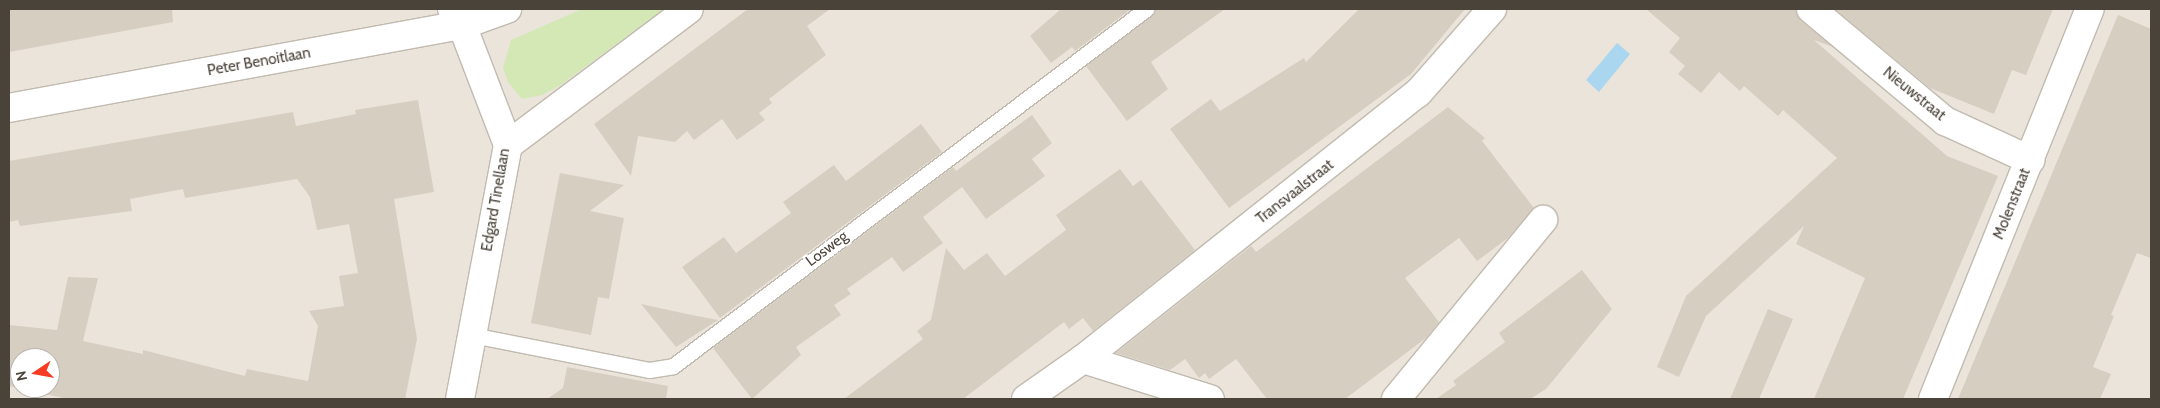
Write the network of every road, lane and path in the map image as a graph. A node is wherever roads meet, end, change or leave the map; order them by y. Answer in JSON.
{"nodes":[{"id":1,"x":507,"y":9,"type":"edge"},
{"id":2,"x":689,"y":9,"type":"edge"},
{"id":3,"x":1146,"y":9,"type":"edge"},
{"id":4,"x":1492,"y":9,"type":"edge"},
{"id":5,"x":1811,"y":9,"type":"edge"},
{"id":6,"x":2090,"y":9,"type":"edge"},
{"id":7,"x":457,"y":17,"type":"edge"},
{"id":8,"x":9,"y":108,"type":"edge"},
{"id":9,"x":508,"y":145,"type":"junction"},
{"id":10,"x":2030,"y":160,"type":"junction"},
{"id":11,"x":1544,"y":220,"type":"dead end"},
{"id":12,"x":472,"y":335,"type":"junction"},
{"id":13,"x":1083,"y":359,"type":"junction"},
{"id":14,"x":460,"y":399,"type":"edge"},
{"id":15,"x":1026,"y":399,"type":"edge"},
{"id":16,"x":1210,"y":399,"type":"edge"},
{"id":17,"x":1396,"y":399,"type":"edge"},
{"id":18,"x":1933,"y":399,"type":"edge"}],
"edges":[{"from":1,"to":7,"type":"street","name":"Peter Benoitlaan"},
{"from":2,"to":9,"type":"street"},
{"from":3,"to":12,"type":"lane","name":"Losweg"},
{"from":4,"to":13,"type":"street","name":"Transvaalstraat"},
{"from":5,"to":10,"type":"street","name":"Nieuwstraat"},
{"from":6,"to":10,"type":"street","name":"Molenstraat"},
{"from":7,"to":8,"type":"street","name":"Peter Benoitlaan"},
{"from":7,"to":9,"type":"street","name":"Edgard Tinellaan"},
{"from":9,"to":12,"type":"street","name":"Edgard Tinellaan"},
{"from":10,"to":18,"type":"street","name":"Molenstraat"},
{"from":11,"to":17,"type":"street"},
{"from":12,"to":14,"type":"street","name":"Edgard Tinellaan"},
{"from":13,"to":15,"type":"street","name":"Transvaalstraat"},
{"from":13,"to":16,"type":"street"}]}
